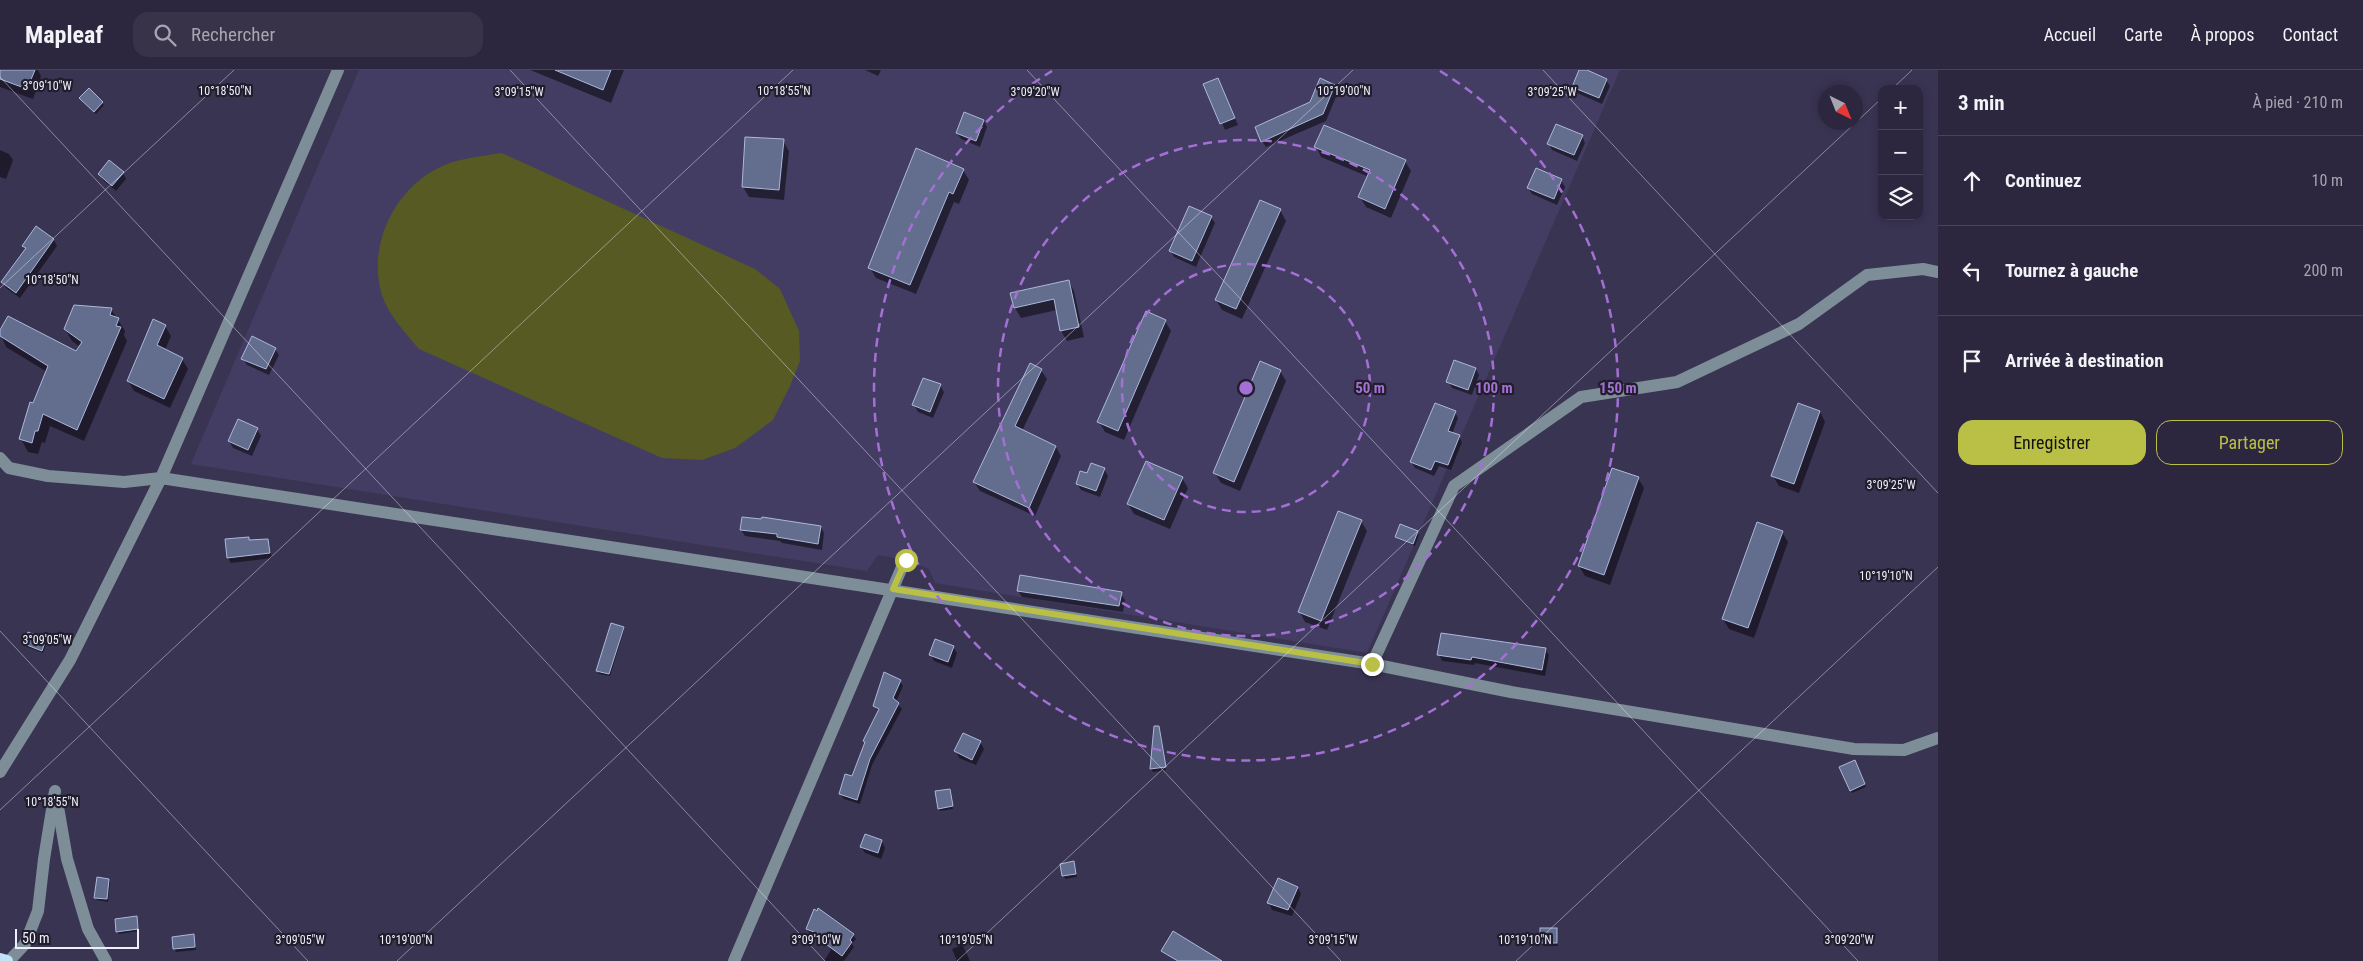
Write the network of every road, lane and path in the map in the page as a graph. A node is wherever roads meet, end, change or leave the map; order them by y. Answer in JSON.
{"nodes":[{"id":1,"x":338,"y":70,"type":"edge"},
{"id":2,"x":1938,"y":272,"type":"edge"},
{"id":3,"x":0,"y":458,"type":"edge"},
{"id":4,"x":161,"y":478,"type":"junction"},
{"id":5,"x":906,"y":560,"type":"dead end"},
{"id":6,"x":893,"y":589,"type":"junction"},
{"id":7,"x":1372,"y":664,"type":"junction"},
{"id":8,"x":1938,"y":738,"type":"edge"},
{"id":9,"x":0,"y":772,"type":"edge"},
{"id":10,"x":0,"y":959,"type":"edge"},
{"id":11,"x":8,"y":961,"type":"edge"},
{"id":12,"x":106,"y":961,"type":"edge"},
{"id":13,"x":734,"y":961,"type":"edge"}],
"edges":[{"from":1,"to":4,"type":"street"},
{"from":2,"to":7,"type":"street"},
{"from":3,"to":4,"type":"street"},
{"from":4,"to":6,"type":"street"},
{"from":4,"to":9,"type":"street"},
{"from":5,"to":6,"type":"street"},
{"from":6,"to":7,"type":"street"},
{"from":6,"to":13,"type":"street"},
{"from":7,"to":8,"type":"street"},
{"from":10,"to":11,"type":"main road"},
{"from":11,"to":12,"type":"street"}]}
